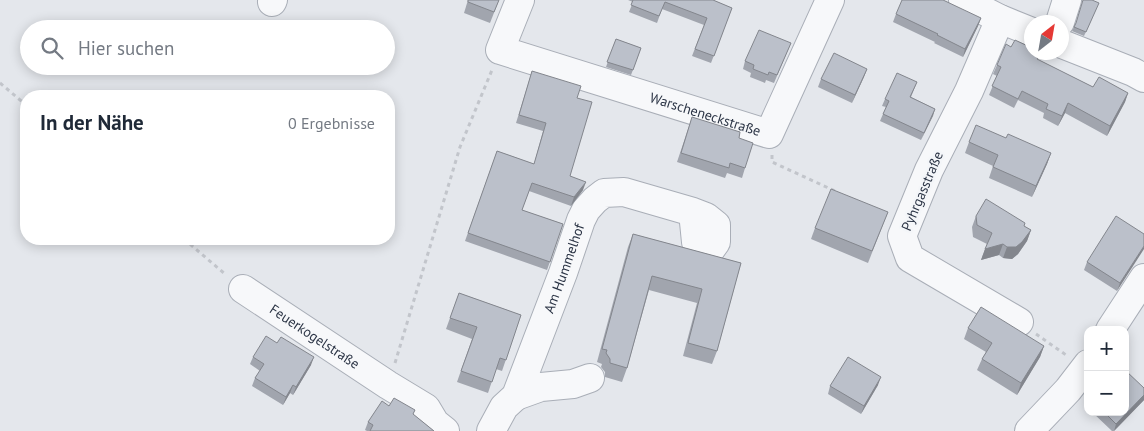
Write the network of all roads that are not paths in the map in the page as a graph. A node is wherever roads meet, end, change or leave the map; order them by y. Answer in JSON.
{"nodes":[{"id":1,"x":520,"y":0,"type":"edge"},
{"id":2,"x":830,"y":0,"type":"edge"},
{"id":3,"x":963,"y":0,"type":"edge"},
{"id":4,"x":1067,"y":0,"type":"edge"},
{"id":5,"x":1062,"y":15,"type":"edge"},
{"id":6,"x":1000,"y":19,"type":"junction"},
{"id":7,"x":1024,"y":29,"type":"edge"},
{"id":8,"x":1069,"y":47,"type":"edge"},
{"id":9,"x":1144,"y":78,"type":"edge"},
{"id":10,"x":693,"y":212,"type":"dead end"},
{"id":11,"x":1144,"y":278,"type":"edge"},
{"id":12,"x":243,"y":289,"type":"road end"},
{"id":13,"x":1019,"y":322,"type":"road end"},
{"id":14,"x":1113,"y":326,"type":"edge"},
{"id":15,"x":1084,"y":369,"type":"edge"},
{"id":16,"x":590,"y":378,"type":"dead end"},
{"id":17,"x":516,"y":396,"type":"junction"},
{"id":18,"x":445,"y":431,"type":"edge"},
{"id":19,"x":491,"y":431,"type":"edge"},
{"id":20,"x":1029,"y":431,"type":"edge"}],
"edges":[{"from":1,"to":2,"type":"street","name":"Warscheneckstraße"},
{"from":3,"to":6,"type":"street"},
{"from":4,"to":5,"type":"street"},
{"from":6,"to":7,"type":"street"},
{"from":6,"to":13,"type":"street","name":"Pyhrgasstraße"},
{"from":8,"to":9,"type":"street"},
{"from":10,"to":17,"type":"street","name":"Am Hummelhof"},
{"from":11,"to":14,"type":"street"},
{"from":12,"to":18,"type":"street","name":"Feuerkogelstraße"},
{"from":15,"to":20,"type":"street"},
{"from":16,"to":17,"type":"street"},
{"from":17,"to":19,"type":"street","name":"Am Hummelhof"}]}
